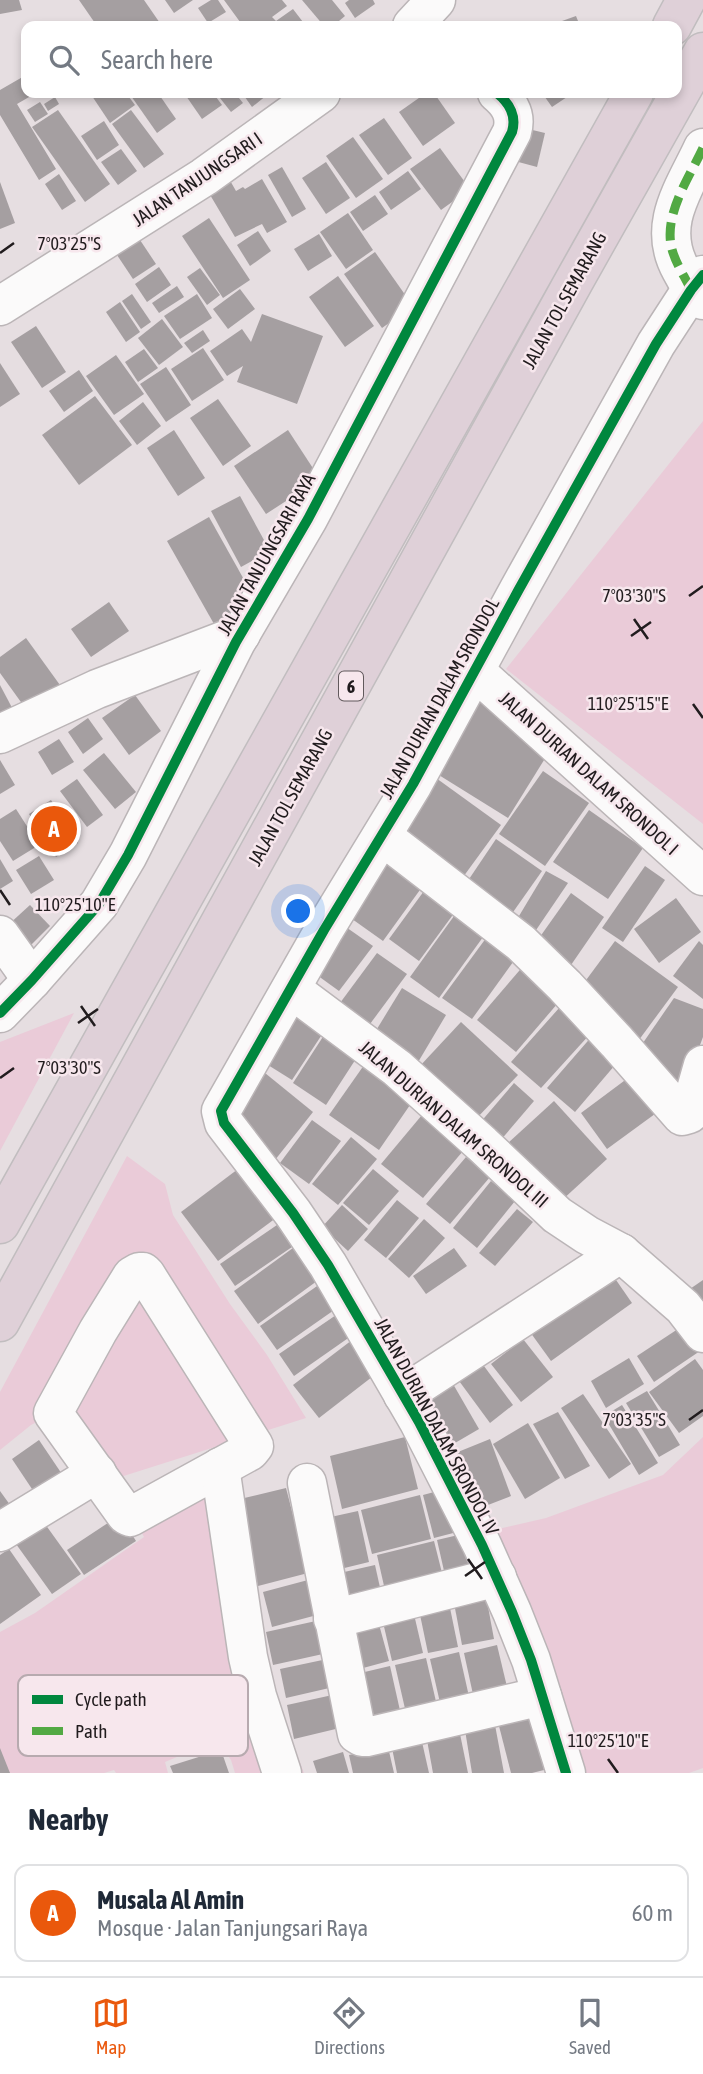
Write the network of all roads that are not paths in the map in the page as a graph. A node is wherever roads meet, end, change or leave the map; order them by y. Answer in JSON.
{"nodes":[{"id":1,"x":686,"y":0,"type":"edge"},
{"id":2,"x":675,"y":21,"type":"edge"},
{"id":3,"x":703,"y":52,"type":"edge"},
{"id":4,"x":682,"y":89,"type":"edge"},
{"id":5,"x":314,"y":98,"type":"edge"},
{"id":6,"x":502,"y":98,"type":"edge"},
{"id":7,"x":631,"y":98,"type":"edge"},
{"id":8,"x":677,"y":98,"type":"edge"},
{"id":9,"x":703,"y":148,"type":"edge"},
{"id":10,"x":699,"y":288,"type":"edge"},
{"id":11,"x":0,"y":306,"type":"edge"},
{"id":12,"x":241,"y":634,"type":"junction"},
{"id":13,"x":475,"y":671,"type":"junction"},
{"id":14,"x":0,"y":734,"type":"edge"},
{"id":15,"x":382,"y":836,"type":"junction"},
{"id":16,"x":703,"y":876,"type":"edge"},
{"id":17,"x":0,"y":935,"type":"edge"},
{"id":18,"x":32,"y":979,"type":"junction"},
{"id":19,"x":291,"y":989,"type":"junction"},
{"id":20,"x":0,"y":1013,"type":"edge"},
{"id":21,"x":703,"y":1065,"type":"edge"},
{"id":22,"x":224,"y":1123,"type":"joint"},
{"id":23,"x":0,"y":1224,"type":"edge"},
{"id":24,"x":621,"y":1253,"type":"junction"},
{"id":25,"x":0,"y":1322,"type":"edge"},
{"id":26,"x":703,"y":1333,"type":"edge"},
{"id":27,"x":403,"y":1395,"type":"junction"},
{"id":28,"x":220,"y":1467,"type":"junction"},
{"id":29,"x":97,"y":1474,"type":"junction"},
{"id":30,"x":307,"y":1483,"type":"dead end"},
{"id":31,"x":0,"y":1532,"type":"edge"},
{"id":32,"x":497,"y":1577,"type":"junction"},
{"id":33,"x":333,"y":1619,"type":"junction"},
{"id":34,"x":542,"y":1696,"type":"junction"},
{"id":35,"x":282,"y":1773,"type":"edge"},
{"id":36,"x":566,"y":1773,"type":"edge"}],
"edges":[{"from":1,"to":2,"type":"highway"},
{"from":3,"to":4,"type":"highway","name":"JALAN TOL SEMARANG","number":"6"},
{"from":5,"to":11,"type":"street","name":"JALAN TANJUNGSARI I"},
{"from":6,"to":12,"type":"street","name":"JALAN TANJUNGSARI RAYA"},
{"from":7,"to":23,"type":"highway","name":"JALAN TOL SEMARANG","number":"6"},
{"from":8,"to":25,"type":"highway","name":"JALAN TOL SEMARANG","number":"6"},
{"from":9,"to":10,"type":"street"},
{"from":10,"to":13,"type":"street","name":"JALAN DURIAN DALAM SRONDOL"},
{"from":12,"to":14,"type":"street"},
{"from":12,"to":18,"type":"street","name":"JALAN TANJUNGSARI RAYA"},
{"from":13,"to":15,"type":"street","name":"JALAN DURIAN DALAM SRONDOL"},
{"from":13,"to":16,"type":"street","name":"JALAN DURIAN DALAM SRONDOL I"},
{"from":15,"to":19,"type":"street","name":"JALAN DURIAN DALAM SRONDOL"},
{"from":15,"to":21,"type":"street"},
{"from":17,"to":18,"type":"street"},
{"from":18,"to":20,"type":"street","name":"JALAN TANJUNGSARI RAYA"},
{"from":19,"to":22,"type":"street","name":"JALAN DURIAN DALAM SRONDOL"},
{"from":19,"to":24,"type":"street","name":"JALAN DURIAN DALAM SRONDOL III"},
{"from":22,"to":27,"type":"street","name":"JALAN DURIAN DALAM SRONDOL IV"},
{"from":24,"to":26,"type":"street","name":"JALAN DURIAN DALAM SRONDOL III"},
{"from":24,"to":27,"type":"street"},
{"from":27,"to":32,"type":"street","name":"JALAN DURIAN DALAM SRONDOL IV"},
{"from":28,"to":29,"type":"street"},
{"from":28,"to":29,"type":"street"},
{"from":28,"to":35,"type":"street"},
{"from":29,"to":31,"type":"street"},
{"from":30,"to":33,"type":"street"},
{"from":32,"to":33,"type":"street"},
{"from":32,"to":34,"type":"street","name":"JALAN DURIAN DALAM SRONDOL IV"},
{"from":33,"to":34,"type":"street"},
{"from":34,"to":36,"type":"street","name":"JALAN DURIAN DALAM SRONDOL IV"}]}
